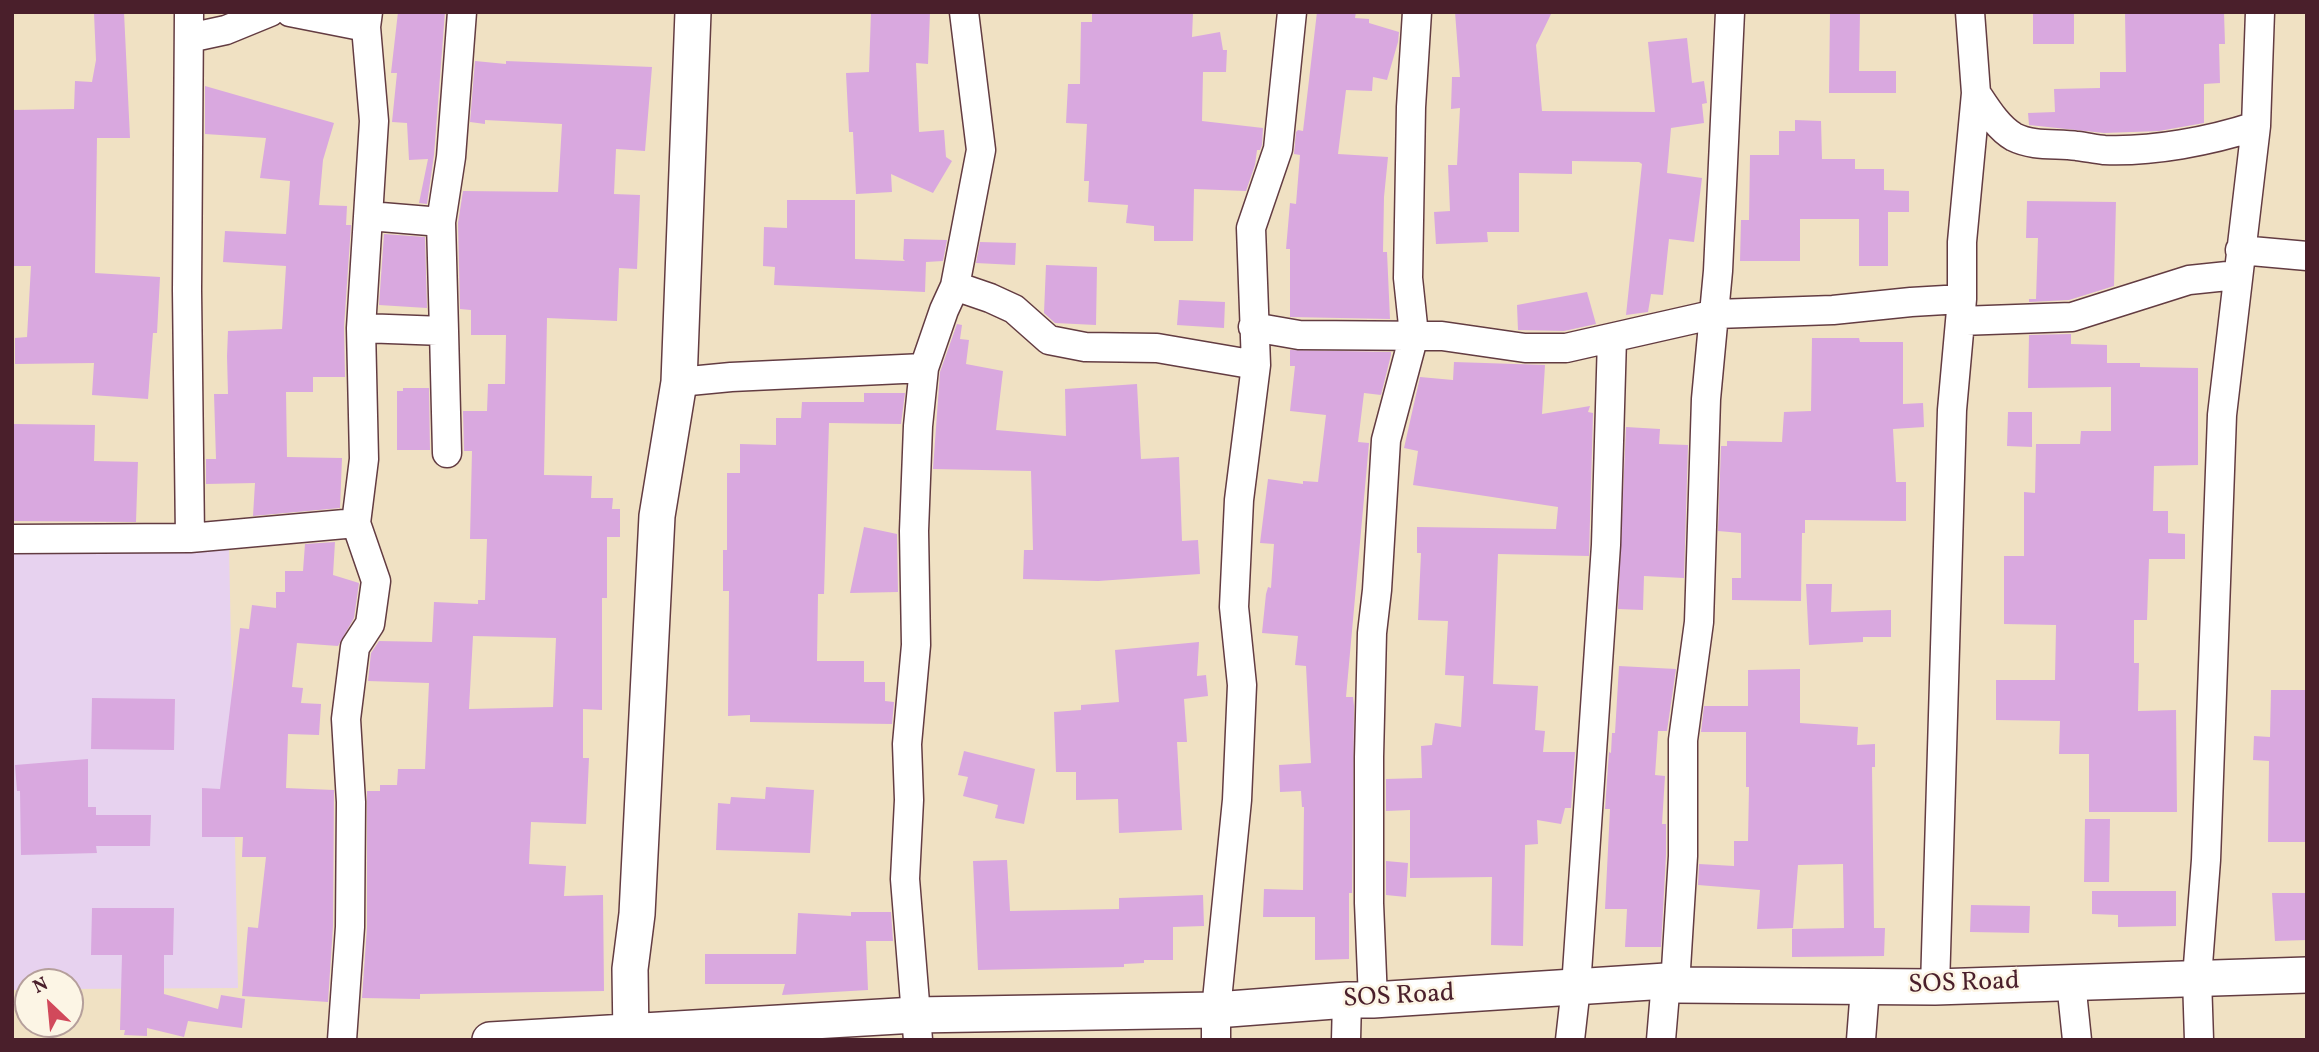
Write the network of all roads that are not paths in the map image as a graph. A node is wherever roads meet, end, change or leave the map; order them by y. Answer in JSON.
{"nodes":[{"id":1,"x":270,"y":12,"type":"edge"},
{"id":2,"x":290,"y":12,"type":"edge"},
{"id":3,"x":462,"y":12,"type":"edge"},
{"id":4,"x":692,"y":12,"type":"edge"},
{"id":5,"x":964,"y":12,"type":"edge"},
{"id":6,"x":1292,"y":12,"type":"edge"},
{"id":7,"x":1417,"y":12,"type":"edge"},
{"id":8,"x":1730,"y":12,"type":"edge"},
{"id":9,"x":1970,"y":12,"type":"edge"},
{"id":10,"x":2260,"y":12,"type":"edge"},
{"id":11,"x":367,"y":19,"type":"edge"},
{"id":12,"x":189,"y":25,"type":"edge"},
{"id":13,"x":1976,"y":93,"type":"junction"},
{"id":14,"x":2256,"y":126,"type":"junction"},
{"id":15,"x":369,"y":216,"type":"junction"},
{"id":16,"x":440,"y":222,"type":"junction"},
{"id":17,"x":2307,"y":256,"type":"edge"},
{"id":18,"x":2239,"y":262,"type":"junction"},
{"id":19,"x":955,"y":286,"type":"junction"},
{"id":20,"x":1961,"y":310,"type":"junction"},
{"id":21,"x":1716,"y":314,"type":"junction"},
{"id":22,"x":1253,"y":327,"type":"junction"},
{"id":23,"x":360,"y":328,"type":"junction"},
{"id":24,"x":444,"y":331,"type":"junction"},
{"id":25,"x":1414,"y":335,"type":"junction"},
{"id":26,"x":1612,"y":338,"type":"junction"},
{"id":27,"x":1256,"y":365,"type":"junction"},
{"id":28,"x":923,"y":368,"type":"junction"},
{"id":29,"x":679,"y":382,"type":"junction"},
{"id":30,"x":447,"y":453,"type":"dead end"},
{"id":31,"x":356,"y":523,"type":"junction"},
{"id":32,"x":190,"y":538,"type":"junction"},
{"id":33,"x":12,"y":539,"type":"edge"},
{"id":34,"x":2307,"y":975,"type":"edge"},
{"id":35,"x":2197,"y":978,"type":"junction"},
{"id":36,"x":2071,"y":982,"type":"junction"},
{"id":37,"x":1671,"y":983,"type":"junction"},
{"id":38,"x":1576,"y":987,"type":"junction"},
{"id":39,"x":1935,"y":987,"type":"junction"},
{"id":40,"x":1865,"y":988,"type":"junction"},
{"id":41,"x":1360,"y":1000,"type":"junction"},
{"id":42,"x":1216,"y":1025,"type":"edge"},
{"id":43,"x":916,"y":1028,"type":"edge"},
{"id":44,"x":630,"y":1035,"type":"edge"},
{"id":45,"x":342,"y":1040,"type":"edge"},
{"id":46,"x":490,"y":1040,"type":"edge"},
{"id":47,"x":1346,"y":1040,"type":"edge"},
{"id":48,"x":1570,"y":1040,"type":"edge"},
{"id":49,"x":1661,"y":1040,"type":"edge"},
{"id":50,"x":1861,"y":1040,"type":"edge"},
{"id":51,"x":2077,"y":1040,"type":"edge"},
{"id":52,"x":2199,"y":1040,"type":"edge"}],
"edges":[{"from":1,"to":12,"type":"street"},
{"from":2,"to":11,"type":"street"},
{"from":3,"to":16,"type":"street"},
{"from":4,"to":29,"type":"street"},
{"from":5,"to":19,"type":"street"},
{"from":6,"to":22,"type":"street"},
{"from":7,"to":25,"type":"street"},
{"from":8,"to":21,"type":"street"},
{"from":9,"to":13,"type":"street"},
{"from":10,"to":14,"type":"street"},
{"from":11,"to":15,"type":"street"},
{"from":12,"to":32,"type":"street"},
{"from":13,"to":14,"type":"street"},
{"from":13,"to":20,"type":"street"},
{"from":14,"to":18,"type":"street"},
{"from":15,"to":16,"type":"street"},
{"from":15,"to":23,"type":"street"},
{"from":16,"to":24,"type":"street"},
{"from":17,"to":18,"type":"street"},
{"from":18,"to":20,"type":"street"},
{"from":18,"to":35,"type":"street"},
{"from":19,"to":27,"type":"street"},
{"from":19,"to":28,"type":"street"},
{"from":20,"to":21,"type":"street"},
{"from":20,"to":39,"type":"street"},
{"from":21,"to":26,"type":"street"},
{"from":21,"to":37,"type":"street"},
{"from":22,"to":25,"type":"street"},
{"from":22,"to":27,"type":"street"},
{"from":23,"to":24,"type":"street"},
{"from":23,"to":31,"type":"street"},
{"from":24,"to":30,"type":"street"},
{"from":25,"to":26,"type":"street"},
{"from":25,"to":41,"type":"street"},
{"from":26,"to":38,"type":"street"},
{"from":27,"to":42,"type":"street"},
{"from":28,"to":29,"type":"street"},
{"from":28,"to":43,"type":"street"},
{"from":29,"to":44,"type":"street"},
{"from":31,"to":32,"type":"street"},
{"from":31,"to":45,"type":"street"},
{"from":32,"to":33,"type":"street"},
{"from":34,"to":35,"type":"street","name":"SOS Road"},
{"from":35,"to":36,"type":"street","name":"SOS Road"},
{"from":35,"to":52,"type":"street"},
{"from":36,"to":39,"type":"street","name":"SOS Road"},
{"from":36,"to":51,"type":"street"},
{"from":37,"to":38,"type":"street","name":"SOS Road"},
{"from":37,"to":40,"type":"street","name":"SOS Road"},
{"from":37,"to":49,"type":"street"},
{"from":38,"to":41,"type":"street","name":"SOS Road"},
{"from":38,"to":48,"type":"street"},
{"from":39,"to":40,"type":"street","name":"SOS Road"},
{"from":40,"to":50,"type":"street"},
{"from":41,"to":42,"type":"street","name":"SOS Road"},
{"from":41,"to":47,"type":"street"},
{"from":42,"to":43,"type":"street","name":"SOS Road"},
{"from":43,"to":44,"type":"street","name":"SOS Road"},
{"from":44,"to":46,"type":"street","name":"SOS Road"}]}
